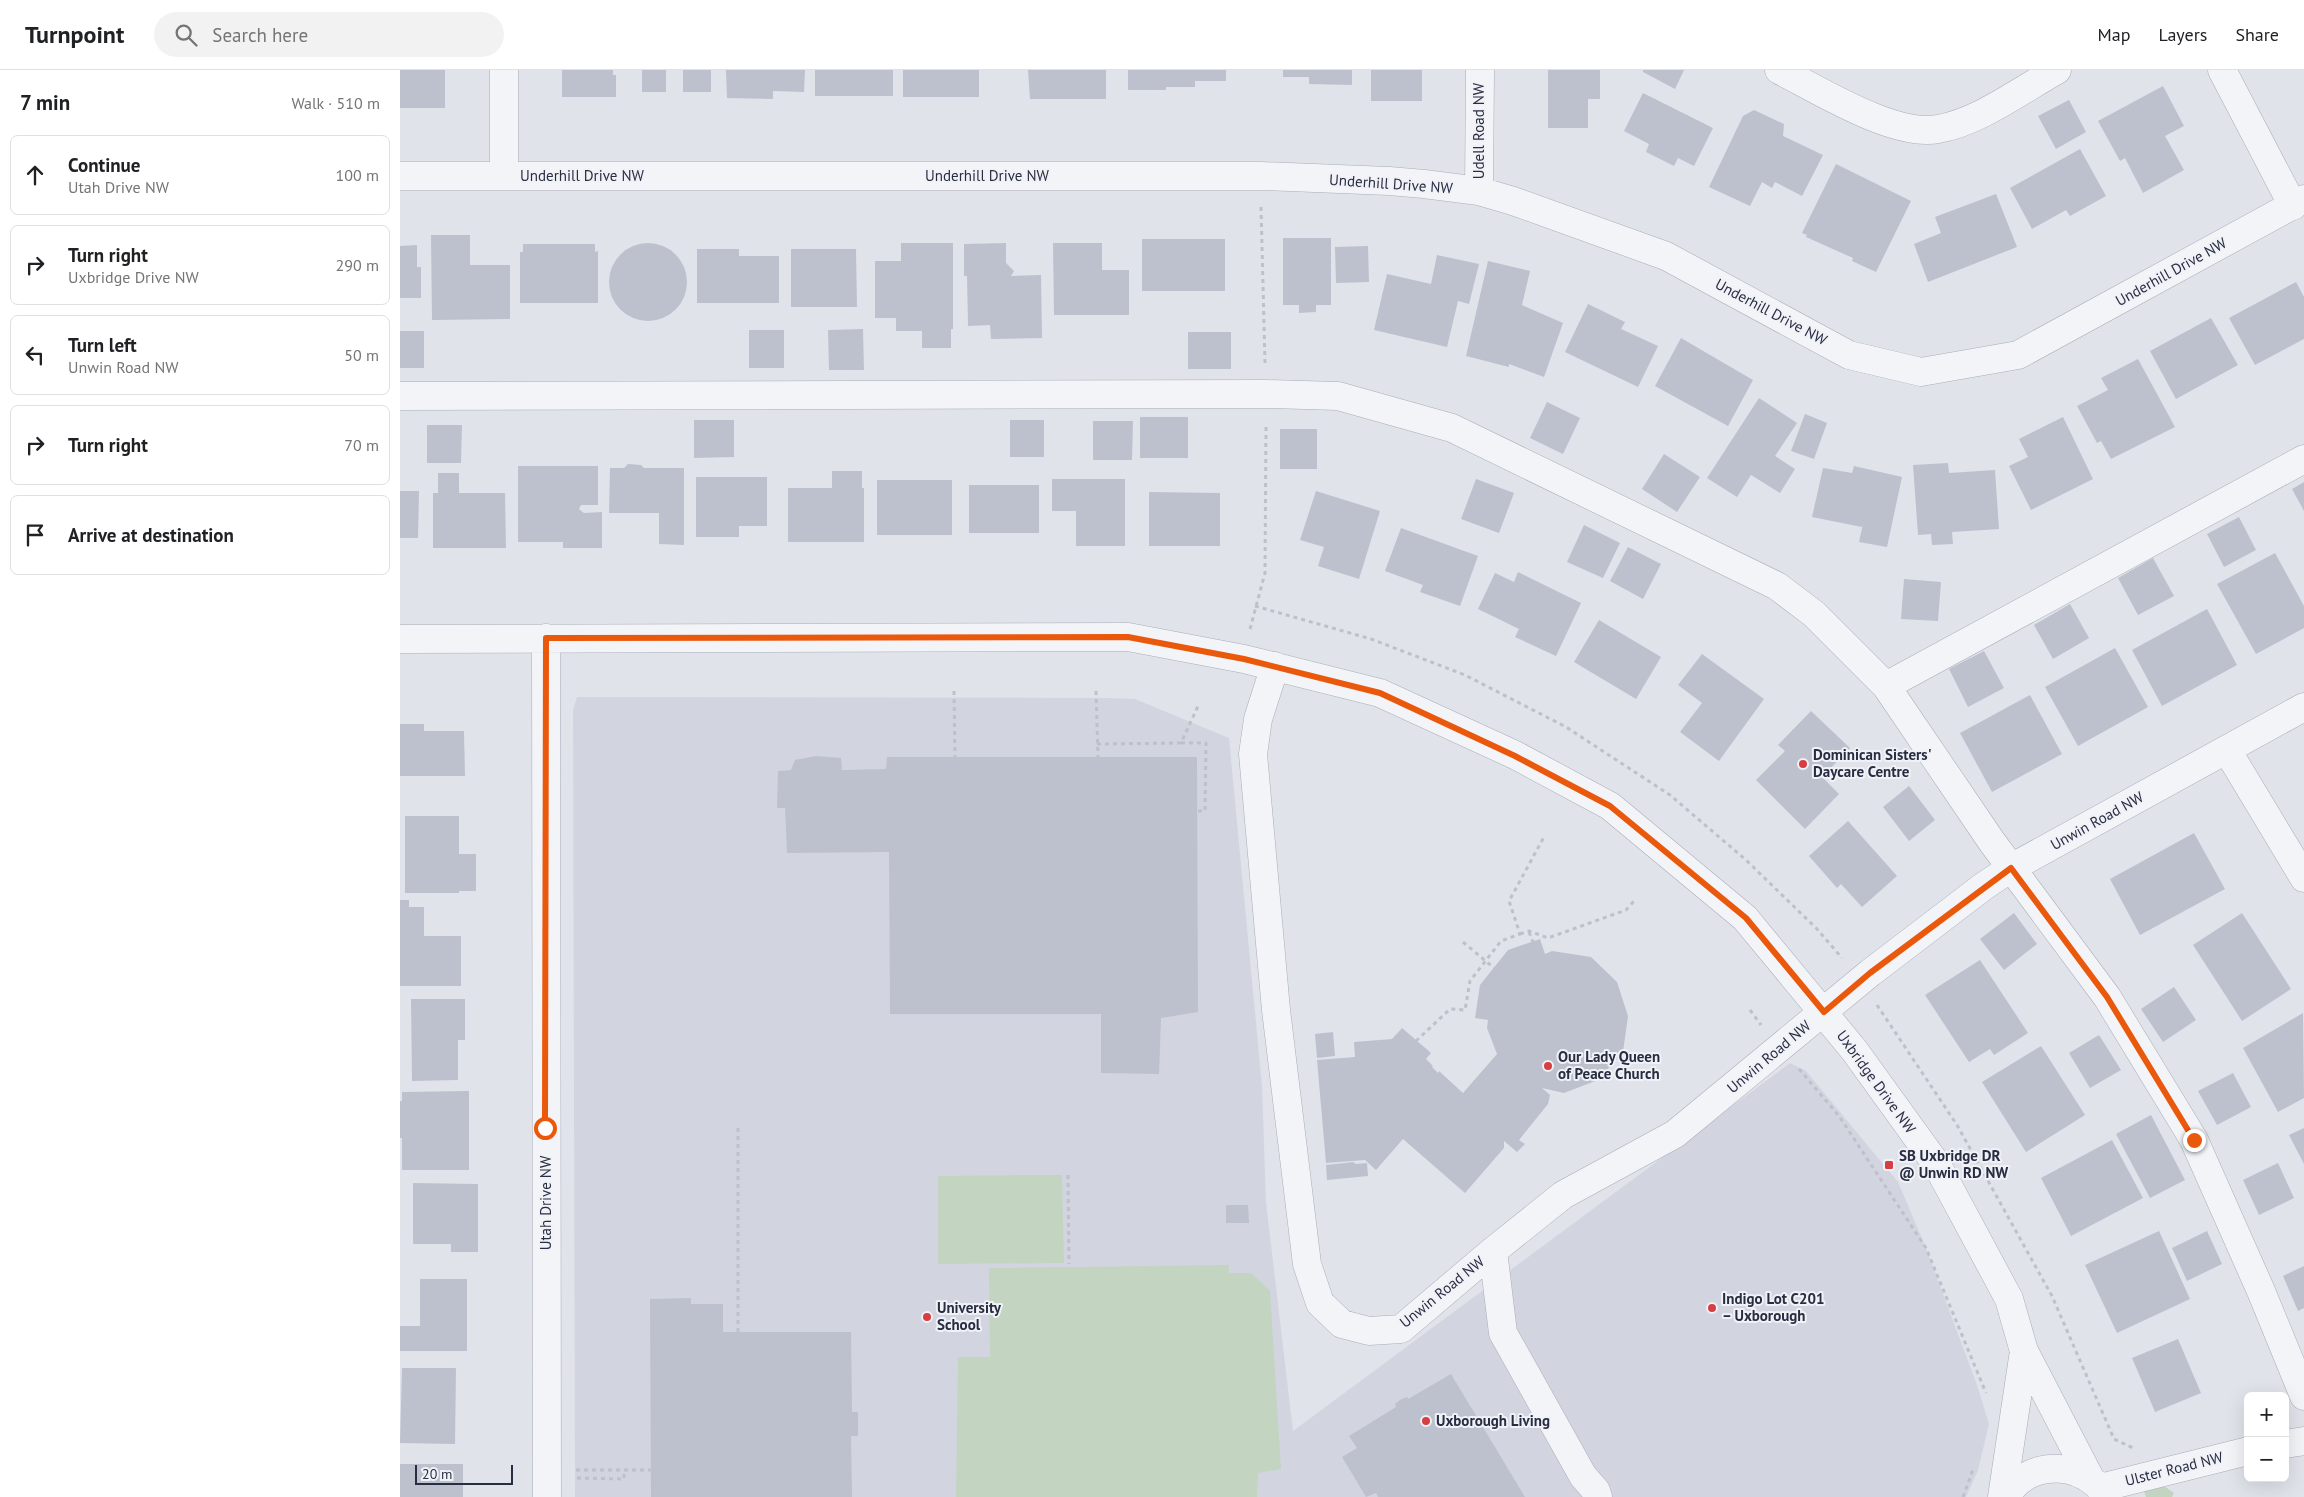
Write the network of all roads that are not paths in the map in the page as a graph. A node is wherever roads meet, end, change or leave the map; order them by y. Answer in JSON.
{"nodes":[{"id":1,"x":504,"y":70,"type":"edge"},
{"id":2,"x":1480,"y":70,"type":"edge"},
{"id":3,"x":1779,"y":70,"type":"edge"},
{"id":4,"x":2057,"y":70,"type":"edge"},
{"id":5,"x":2222,"y":70,"type":"edge"},
{"id":6,"x":400,"y":176,"type":"edge"},
{"id":7,"x":504,"y":176,"type":"junction"},
{"id":8,"x":1479,"y":192,"type":"junction"},
{"id":9,"x":2298,"y":202,"type":"edge"},
{"id":10,"x":400,"y":396,"type":"edge"},
{"id":11,"x":2304,"y":459,"type":"edge"},
{"id":12,"x":546,"y":638,"type":"junction"},
{"id":13,"x":400,"y":639,"type":"edge"},
{"id":14,"x":1275,"y":666,"type":"junction"},
{"id":15,"x":1886,"y":686,"type":"junction"},
{"id":16,"x":2304,"y":707,"type":"edge"},
{"id":17,"x":2227,"y":750,"type":"junction"},
{"id":18,"x":2011,"y":868,"type":"junction"},
{"id":19,"x":2304,"y":878,"type":"edge"},
{"id":20,"x":1824,"y":1012,"type":"junction"},
{"id":21,"x":1493,"y":1251,"type":"junction"},
{"id":22,"x":2024,"y":1351,"type":"junction"},
{"id":23,"x":2304,"y":1396,"type":"edge"},
{"id":24,"x":2304,"y":1441,"type":"edge"},
{"id":25,"x":2289,"y":1443,"type":"edge"},
{"id":26,"x":2244,"y":1452,"type":"edge"},
{"id":27,"x":2099,"y":1488,"type":"edge"},
{"id":28,"x":547,"y":1497,"type":"edge"},
{"id":29,"x":1598,"y":1497,"type":"edge"},
{"id":30,"x":2004,"y":1497,"type":"edge"}],
"edges":[{"from":1,"to":7,"type":"street"},
{"from":2,"to":8,"type":"street","name":"Udell Road NW"},
{"from":3,"to":4,"type":"street"},
{"from":5,"to":9,"type":"street"},
{"from":6,"to":7,"type":"street","name":"Underhill Drive NW"},
{"from":7,"to":8,"type":"street","name":"Underhill Drive NW"},
{"from":8,"to":9,"type":"street","name":"Underhill Drive NW"},
{"from":10,"to":15,"type":"street"},
{"from":11,"to":15,"type":"street"},
{"from":12,"to":13,"type":"street","name":"Uxbridge Drive NW"},
{"from":12,"to":14,"type":"street","name":"Uxbridge Drive NW"},
{"from":12,"to":28,"type":"street","name":"Utah Drive NW"},
{"from":14,"to":20,"type":"street","name":"Uxbridge Drive NW"},
{"from":14,"to":21,"type":"street","name":"Unwin Road NW"},
{"from":15,"to":18,"type":"street"},
{"from":16,"to":17,"type":"street","name":"Unwin Road NW"},
{"from":17,"to":18,"type":"street","name":"Unwin Road NW"},
{"from":17,"to":19,"type":"street"},
{"from":18,"to":20,"type":"street","name":"Unwin Road NW"},
{"from":18,"to":23,"type":"street"},
{"from":20,"to":21,"type":"street","name":"Unwin Road NW"},
{"from":20,"to":22,"type":"street","name":"Uxbridge Drive NW"},
{"from":21,"to":29,"type":"street"},
{"from":22,"to":27,"type":"street","name":"Uxbridge Drive NW"},
{"from":22,"to":30,"type":"street","name":"Uxbridge Drive NW"},
{"from":24,"to":25,"type":"street"},
{"from":26,"to":27,"type":"street","name":"Ulster Road NW"},
{"from":27,"to":30,"type":"street"}]}
